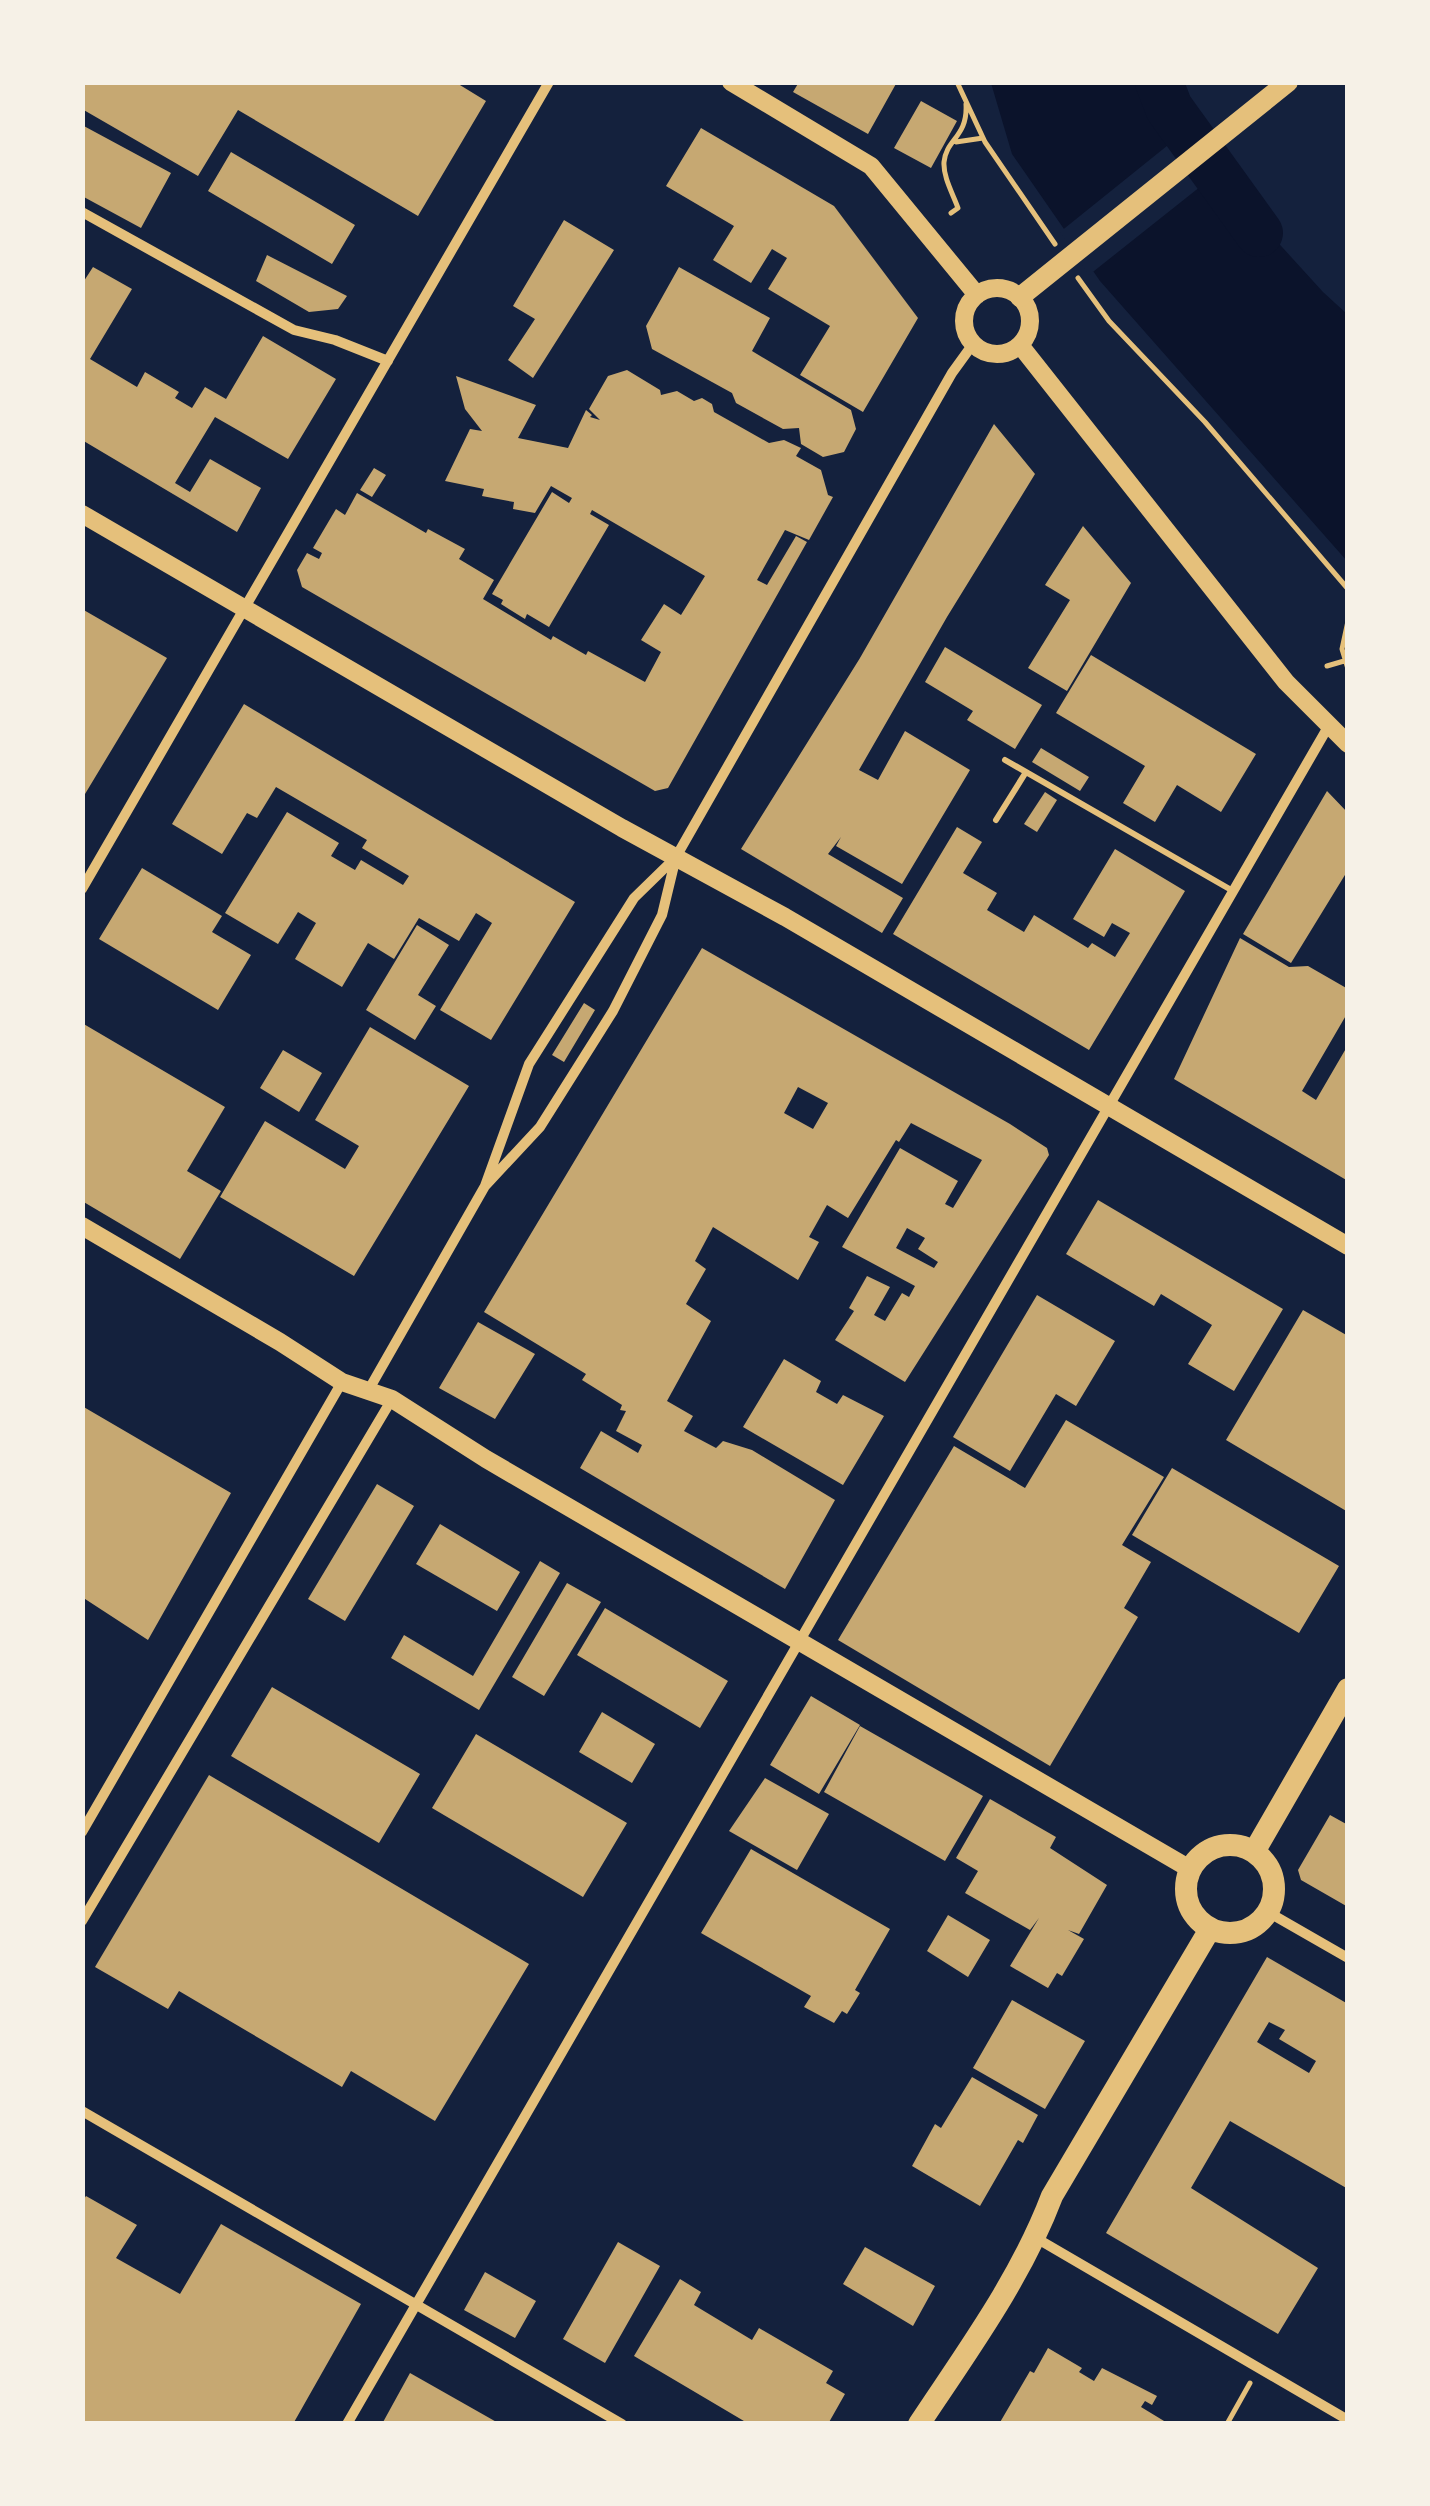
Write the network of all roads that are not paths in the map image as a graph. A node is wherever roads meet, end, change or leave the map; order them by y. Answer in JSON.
{"nodes":[{"id":1,"x":549,"y":82,"type":"edge"},
{"id":2,"x":731,"y":82,"type":"edge"},
{"id":3,"x":1288,"y":82,"type":"edge"},
{"id":4,"x":82,"y":212,"type":"edge"},
{"id":5,"x":1028,"y":290,"type":"junction"},
{"id":6,"x":977,"y":294,"type":"junction"},
{"id":7,"x":973,"y":344,"type":"junction"},
{"id":8,"x":1020,"y":346,"type":"junction"},
{"id":9,"x":388,"y":362,"type":"junction"},
{"id":10,"x":82,"y":514,"type":"edge"},
{"id":11,"x":244,"y":607,"type":"junction"},
{"id":12,"x":1328,"y":727,"type":"junction"},
{"id":13,"x":1348,"y":744,"type":"edge"},
{"id":14,"x":1005,"y":760,"type":"dead end"},
{"id":15,"x":1026,"y":772,"type":"junction"},
{"id":16,"x":996,"y":820,"type":"dead end"},
{"id":17,"x":676,"y":857,"type":"junction"},
{"id":18,"x":82,"y":889,"type":"edge"},
{"id":19,"x":1233,"y":891,"type":"junction"},
{"id":20,"x":1108,"y":1107,"type":"junction"},
{"id":21,"x":484,"y":1186,"type":"junction"},
{"id":22,"x":82,"y":1226,"type":"edge"},
{"id":23,"x":1348,"y":1246,"type":"edge"},
{"id":24,"x":342,"y":1382,"type":"junction"},
{"id":25,"x":368,"y":1392,"type":"junction"},
{"id":26,"x":392,"y":1399,"type":"junction"},
{"id":27,"x":798,"y":1641,"type":"junction"},
{"id":28,"x":1348,"y":1689,"type":"edge"},
{"id":29,"x":82,"y":1832,"type":"edge"},
{"id":30,"x":1254,"y":1852,"type":"junction"},
{"id":31,"x":1190,"y":1869,"type":"junction"},
{"id":32,"x":1268,"y":1912,"type":"junction"},
{"id":33,"x":82,"y":1921,"type":"edge"},
{"id":34,"x":1210,"y":1929,"type":"junction"},
{"id":35,"x":1348,"y":1958,"type":"edge"},
{"id":36,"x":82,"y":2111,"type":"edge"},
{"id":37,"x":1036,"y":2238,"type":"junction"},
{"id":38,"x":414,"y":2302,"type":"junction"},
{"id":39,"x":1348,"y":2420,"type":"edge"},
{"id":40,"x":346,"y":2424,"type":"edge"},
{"id":41,"x":622,"y":2424,"type":"edge"},
{"id":42,"x":919,"y":2424,"type":"edge"}],
"edges":[{"from":1,"to":9,"type":"street"},
{"from":2,"to":6,"type":"street"},
{"from":3,"to":5,"type":"main road"},
{"from":4,"to":9,"type":"street"},
{"from":5,"to":6,"type":"street"},
{"from":5,"to":8,"type":"street"},
{"from":6,"to":7,"type":"street"},
{"from":7,"to":8,"type":"street"},
{"from":7,"to":17,"type":"street"},
{"from":8,"to":12,"type":"street"},
{"from":9,"to":11,"type":"street"},
{"from":10,"to":11,"type":"street"},
{"from":11,"to":17,"type":"street"},
{"from":11,"to":18,"type":"street"},
{"from":12,"to":13,"type":"street"},
{"from":12,"to":19,"type":"street"},
{"from":14,"to":15,"type":"lane"},
{"from":15,"to":16,"type":"lane"},
{"from":15,"to":19,"type":"lane"},
{"from":17,"to":20,"type":"street"},
{"from":17,"to":21,"type":"street"},
{"from":17,"to":21,"type":"street"},
{"from":19,"to":20,"type":"street"},
{"from":20,"to":23,"type":"street"},
{"from":20,"to":27,"type":"street"},
{"from":21,"to":25,"type":"street"},
{"from":22,"to":24,"type":"street"},
{"from":24,"to":25,"type":"street"},
{"from":24,"to":29,"type":"street"},
{"from":25,"to":26,"type":"street"},
{"from":26,"to":27,"type":"street"},
{"from":26,"to":33,"type":"street"},
{"from":27,"to":31,"type":"street"},
{"from":27,"to":38,"type":"street"},
{"from":28,"to":30,"type":"highway"},
{"from":30,"to":31,"type":"highway"},
{"from":30,"to":32,"type":"highway"},
{"from":31,"to":34,"type":"highway"},
{"from":32,"to":34,"type":"highway"},
{"from":32,"to":35,"type":"street"},
{"from":34,"to":37,"type":"highway"},
{"from":36,"to":38,"type":"street"},
{"from":37,"to":39,"type":"street"},
{"from":37,"to":42,"type":"highway"},
{"from":38,"to":40,"type":"street"},
{"from":38,"to":41,"type":"street"}]}
